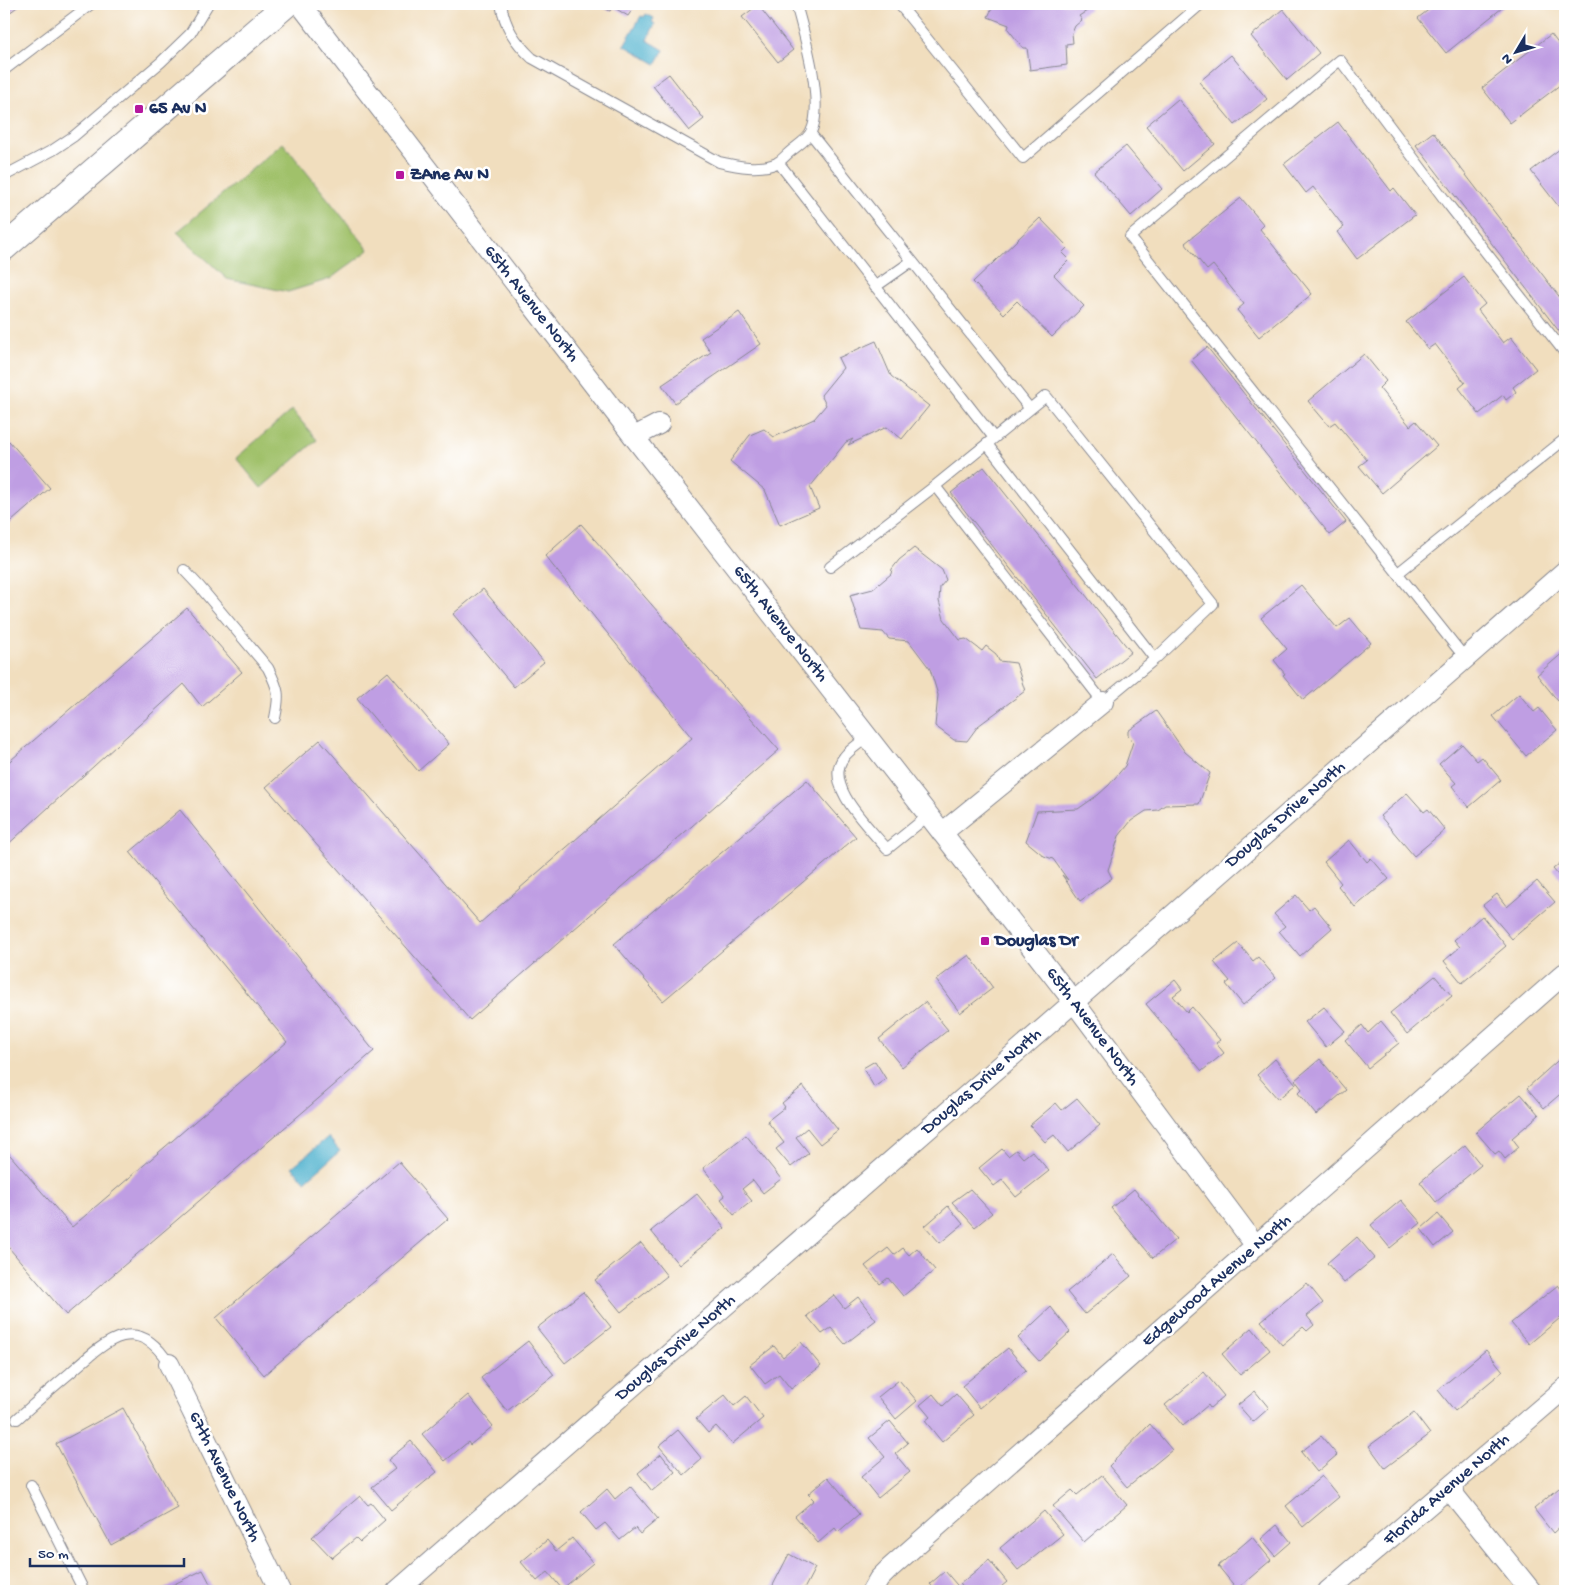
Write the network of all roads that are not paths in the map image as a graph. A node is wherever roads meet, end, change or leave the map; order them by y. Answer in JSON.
{"nodes":[{"id":1,"x":91,"y":4,"type":"edge"},
{"id":2,"x":208,"y":4,"type":"edge"},
{"id":3,"x":287,"y":4,"type":"edge"},
{"id":4,"x":300,"y":4,"type":"edge"},
{"id":5,"x":501,"y":4,"type":"edge"},
{"id":6,"x":796,"y":4,"type":"edge"},
{"id":7,"x":899,"y":4,"type":"edge"},
{"id":8,"x":1201,"y":4,"type":"edge"},
{"id":9,"x":4,"y":70,"type":"edge"},
{"id":10,"x":811,"y":134,"type":"junction"},
{"id":11,"x":778,"y":162,"type":"junction"},
{"id":12,"x":4,"y":176,"type":"edge"},
{"id":13,"x":4,"y":248,"type":"edge"},
{"id":14,"x":912,"y":261,"type":"junction"},
{"id":15,"x":874,"y":287,"type":"junction"},
{"id":16,"x":1565,"y":353,"type":"edge"},
{"id":17,"x":1030,"y":409,"type":"junction"},
{"id":18,"x":659,"y":424,"type":"dead end"},
{"id":19,"x":634,"y":437,"type":"junction"},
{"id":20,"x":1565,"y":439,"type":"edge"},
{"id":21,"x":990,"y":441,"type":"junction"},
{"id":22,"x":935,"y":486,"type":"junction"},
{"id":23,"x":830,"y":567,"type":"dead end"},
{"id":24,"x":184,"y":570,"type":"dead end"},
{"id":25,"x":1565,"y":571,"type":"edge"},
{"id":26,"x":1398,"y":574,"type":"junction"},
{"id":27,"x":1465,"y":658,"type":"junction"},
{"id":28,"x":1155,"y":659,"type":"junction"},
{"id":29,"x":1103,"y":702,"type":"junction"},
{"id":30,"x":275,"y":718,"type":"dead end"},
{"id":31,"x":868,"y":736,"type":"junction"},
{"id":32,"x":929,"y":815,"type":"junction"},
{"id":33,"x":942,"y":833,"type":"junction"},
{"id":34,"x":1565,"y":973,"type":"edge"},
{"id":35,"x":1074,"y":1002,"type":"junction"},
{"id":36,"x":1256,"y":1246,"type":"junction"},
{"id":37,"x":169,"y":1364,"type":"joint"},
{"id":38,"x":1565,"y":1388,"type":"edge"},
{"id":39,"x":17,"y":1419,"type":"dead end"},
{"id":40,"x":31,"y":1485,"type":"dead end"},
{"id":41,"x":1449,"y":1489,"type":"junction"},
{"id":42,"x":84,"y":1591,"type":"edge"},
{"id":43,"x":280,"y":1591,"type":"edge"},
{"id":44,"x":396,"y":1591,"type":"edge"},
{"id":45,"x":872,"y":1591,"type":"edge"},
{"id":46,"x":1328,"y":1591,"type":"edge"},
{"id":47,"x":1531,"y":1591,"type":"edge"}],
"edges":[{"from":1,"to":9,"type":"lane"},
{"from":2,"to":12,"type":"lane"},
{"from":3,"to":13,"type":"street"},
{"from":4,"to":19,"type":"street","name":"65th Avenue North"},
{"from":5,"to":11,"type":"lane"},
{"from":6,"to":10,"type":"lane"},
{"from":7,"to":8,"type":"lane"},
{"from":10,"to":11,"type":"lane"},
{"from":10,"to":14,"type":"lane"},
{"from":11,"to":15,"type":"lane"},
{"from":14,"to":15,"type":"lane"},
{"from":14,"to":17,"type":"lane"},
{"from":15,"to":21,"type":"lane"},
{"from":16,"to":26,"type":"lane"},
{"from":17,"to":21,"type":"lane"},
{"from":17,"to":28,"type":"lane"},
{"from":18,"to":19,"type":"street"},
{"from":19,"to":31,"type":"street","name":"65th Avenue North"},
{"from":20,"to":26,"type":"lane"},
{"from":21,"to":22,"type":"lane"},
{"from":21,"to":28,"type":"lane"},
{"from":22,"to":23,"type":"lane"},
{"from":22,"to":29,"type":"lane"},
{"from":24,"to":30,"type":"lane"},
{"from":25,"to":27,"type":"street","name":"Douglas Drive North"},
{"from":26,"to":27,"type":"lane"},
{"from":27,"to":35,"type":"street","name":"Douglas Drive North"},
{"from":28,"to":29,"type":"lane"},
{"from":29,"to":33,"type":"street"},
{"from":31,"to":32,"type":"street","name":"65th Avenue North"},
{"from":31,"to":32,"type":"lane"},
{"from":32,"to":33,"type":"street","name":"65th Avenue North"},
{"from":33,"to":35,"type":"street","name":"65th Avenue North"},
{"from":34,"to":36,"type":"street","name":"Edgewood Avenue North"},
{"from":35,"to":36,"type":"street","name":"65th Avenue North"},
{"from":35,"to":44,"type":"street","name":"Douglas Drive North"},
{"from":36,"to":45,"type":"street","name":"Edgewood Avenue North"},
{"from":37,"to":39,"type":"lane"},
{"from":37,"to":43,"type":"street","name":"67th Avenue North"},
{"from":38,"to":41,"type":"street","name":"Florida Avenue North"},
{"from":40,"to":42,"type":"lane"},
{"from":41,"to":46,"type":"street","name":"Florida Avenue North"},
{"from":41,"to":47,"type":"street"}]}
